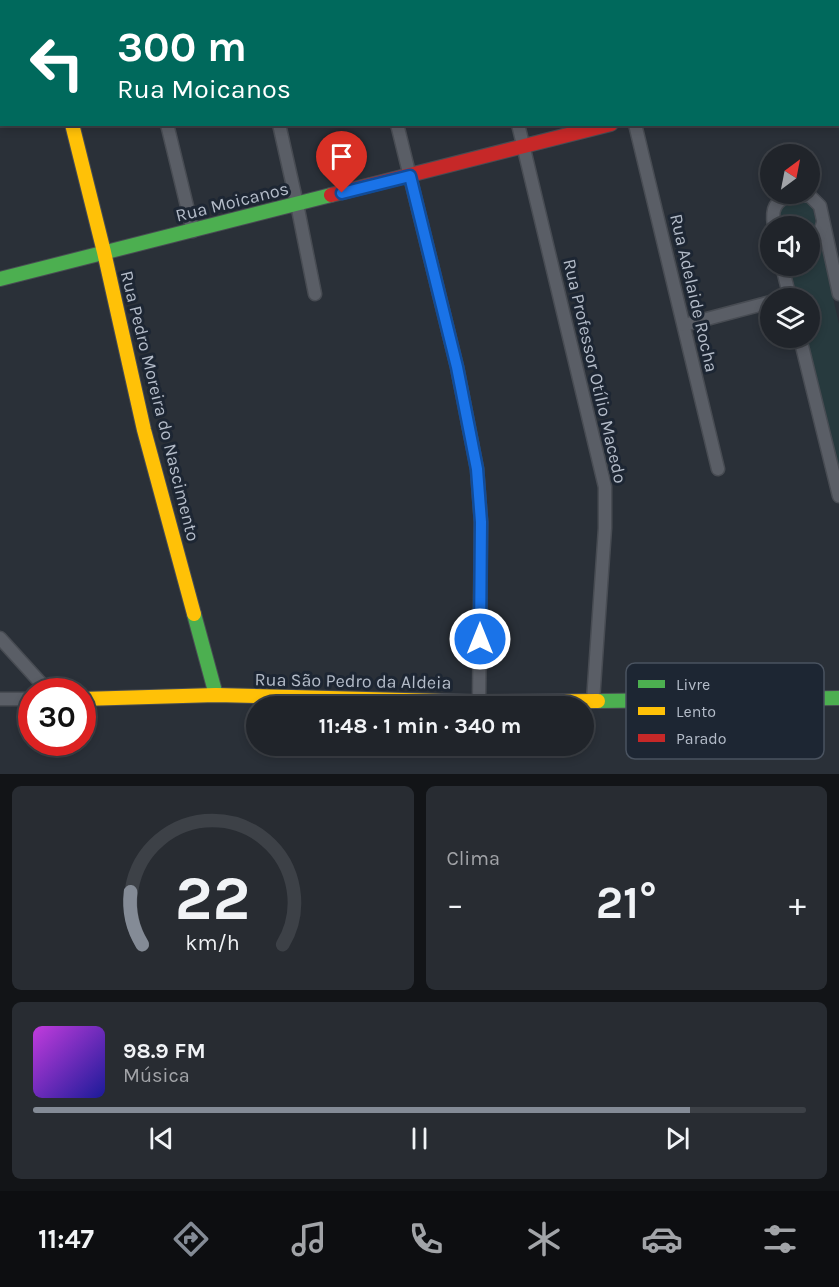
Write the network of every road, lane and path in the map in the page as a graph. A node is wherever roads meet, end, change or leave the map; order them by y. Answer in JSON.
{"nodes":[{"id":1,"x":72,"y":126,"type":"edge"},
{"id":2,"x":167,"y":126,"type":"edge"},
{"id":3,"x":279,"y":126,"type":"edge"},
{"id":4,"x":398,"y":126,"type":"edge"},
{"id":5,"x":518,"y":126,"type":"edge"},
{"id":6,"x":603,"y":126,"type":"edge"},
{"id":7,"x":635,"y":126,"type":"edge"},
{"id":8,"x":523,"y":147,"type":"junction"},
{"id":9,"x":410,"y":176,"type":"junction"},
{"id":10,"x":297,"y":204,"type":"junction"},
{"id":11,"x":818,"y":204,"type":"edge"},
{"id":12,"x":824,"y":222,"type":"junction"},
{"id":13,"x":193,"y":231,"type":"junction"},
{"id":14,"x":820,"y":233,"type":"edge"},
{"id":15,"x":104,"y":252,"type":"junction"},
{"id":16,"x":0,"y":279,"type":"edge"},
{"id":17,"x":315,"y":294,"type":"dead end"},
{"id":18,"x":839,"y":294,"type":"edge"},
{"id":19,"x":760,"y":305,"type":"edge"},
{"id":20,"x":684,"y":325,"type":"junction"},
{"id":21,"x":802,"y":348,"type":"edge"},
{"id":22,"x":718,"y":469,"type":"dead end"},
{"id":23,"x":839,"y":496,"type":"edge"},
{"id":24,"x":0,"y":638,"type":"edge"},
{"id":25,"x":36,"y":678,"type":"edge"},
{"id":26,"x":216,"y":695,"type":"junction"},
{"id":27,"x":254,"y":696,"type":"edge"},
{"id":28,"x":479,"y":696,"type":"edge"},
{"id":29,"x":593,"y":696,"type":"edge"},
{"id":30,"x":824,"y":698,"type":"edge"},
{"id":31,"x":839,"y":698,"type":"edge"},
{"id":32,"x":0,"y":699,"type":"edge"},
{"id":33,"x":18,"y":699,"type":"edge"},
{"id":34,"x":96,"y":699,"type":"edge"},
{"id":35,"x":594,"y":700,"type":"edge"},
{"id":36,"x":626,"y":700,"type":"edge"}],
"edges":[{"from":1,"to":15,"type":"street","name":"Rua Pedro Moreira do Nascimento"},
{"from":2,"to":13,"type":"street"},
{"from":3,"to":10,"type":"street"},
{"from":4,"to":9,"type":"street"},
{"from":5,"to":8,"type":"street","name":"Rua Professor Otílio Macedo"},
{"from":6,"to":8,"type":"street","name":"Rua Moicanos"},
{"from":7,"to":20,"type":"street","name":"Rua Adelaide Rocha"},
{"from":8,"to":9,"type":"street","name":"Rua Moicanos"},
{"from":8,"to":29,"type":"street","name":"Rua Professor Otílio Macedo"},
{"from":9,"to":10,"type":"street","name":"Rua Moicanos"},
{"from":9,"to":28,"type":"street"},
{"from":10,"to":13,"type":"street","name":"Rua Moicanos"},
{"from":10,"to":17,"type":"street"},
{"from":11,"to":12,"type":"street"},
{"from":12,"to":14,"type":"street"},
{"from":12,"to":18,"type":"street"},
{"from":13,"to":15,"type":"street","name":"Rua Moicanos"},
{"from":15,"to":16,"type":"street","name":"Rua Moicanos"},
{"from":15,"to":26,"type":"street","name":"Rua Pedro Moreira do Nascimento"},
{"from":19,"to":20,"type":"street"},
{"from":20,"to":22,"type":"street","name":"Rua Adelaide Rocha"},
{"from":21,"to":23,"type":"street"},
{"from":24,"to":25,"type":"street"},
{"from":26,"to":27,"type":"street","name":"Rua São Pedro da Aldeia"},
{"from":26,"to":34,"type":"street","name":"Rua São Pedro da Aldeia"},
{"from":30,"to":31,"type":"street","name":"Rua São Pedro da Aldeia"},
{"from":32,"to":33,"type":"street"},
{"from":35,"to":36,"type":"street","name":"Rua São Pedro da Aldeia"}]}
